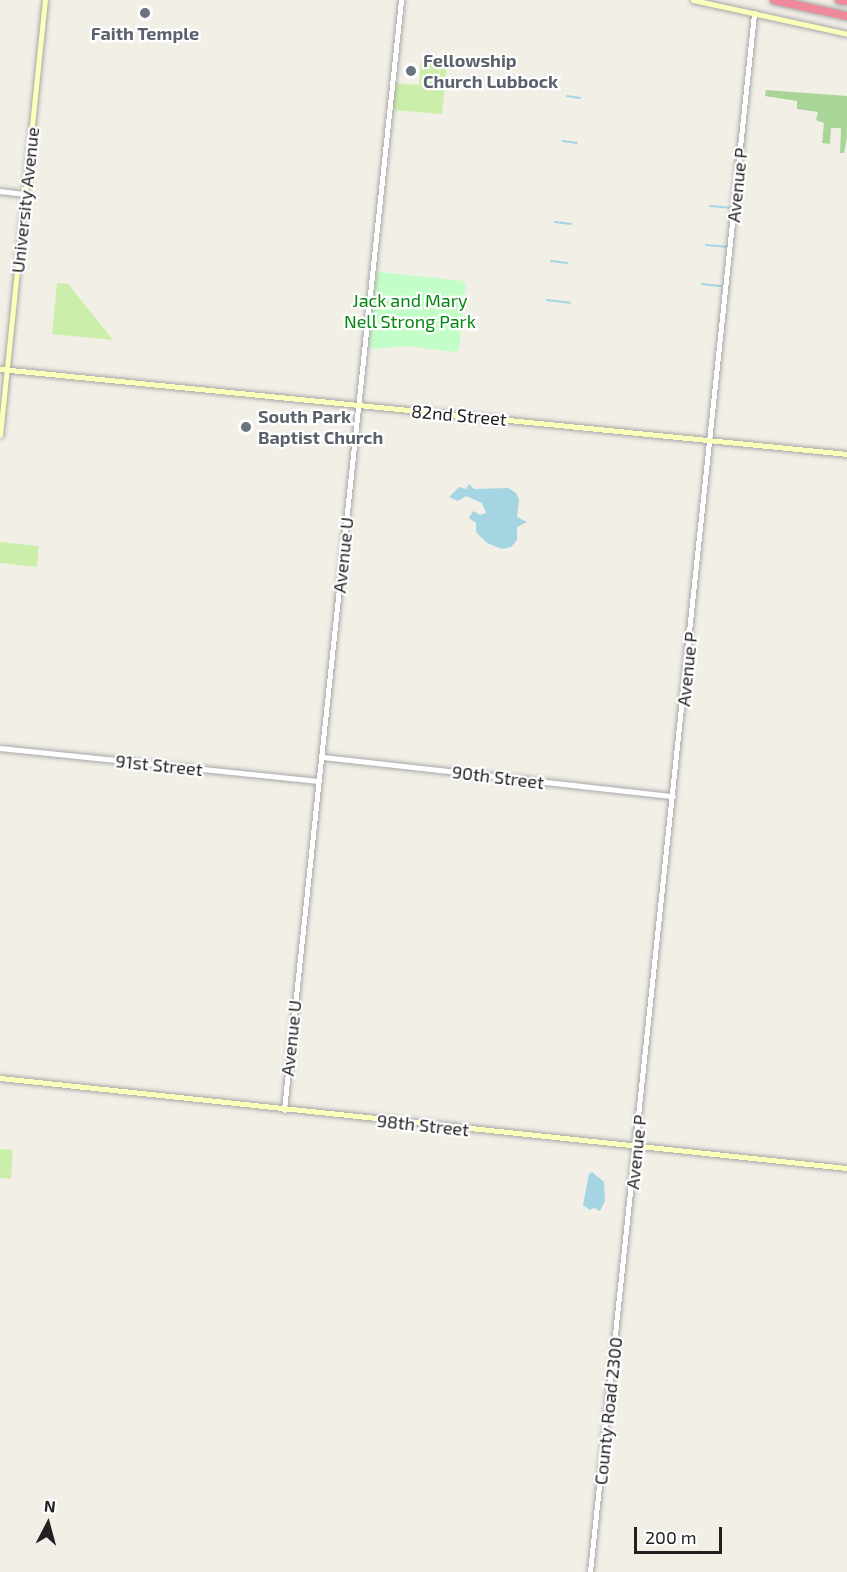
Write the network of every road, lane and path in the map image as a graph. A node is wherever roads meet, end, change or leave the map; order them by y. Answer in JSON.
{"nodes":[{"id":1,"x":45,"y":0,"type":"edge"},
{"id":2,"x":400,"y":0,"type":"edge"},
{"id":3,"x":693,"y":0,"type":"edge"},
{"id":4,"x":774,"y":0,"type":"edge"},
{"id":5,"x":839,"y":0,"type":"edge"},
{"id":6,"x":847,"y":1,"type":"edge"},
{"id":7,"x":754,"y":14,"type":"junction"},
{"id":8,"x":847,"y":16,"type":"edge"},
{"id":9,"x":847,"y":34,"type":"edge"},
{"id":10,"x":0,"y":191,"type":"edge"},
{"id":11,"x":25,"y":194,"type":"junction"},
{"id":12,"x":3,"y":369,"type":"edge"},
{"id":13,"x":358,"y":406,"type":"junction"},
{"id":14,"x":0,"y":435,"type":"edge"},
{"id":15,"x":710,"y":440,"type":"junction"},
{"id":16,"x":847,"y":454,"type":"edge"},
{"id":17,"x":0,"y":748,"type":"edge"},
{"id":18,"x":323,"y":757,"type":"junction"},
{"id":19,"x":318,"y":781,"type":"junction"},
{"id":20,"x":673,"y":796,"type":"junction"},
{"id":21,"x":0,"y":1078,"type":"edge"},
{"id":22,"x":284,"y":1110,"type":"junction"},
{"id":23,"x":636,"y":1146,"type":"junction"},
{"id":24,"x":847,"y":1168,"type":"edge"},
{"id":25,"x":617,"y":1324,"type":"joint"},
{"id":26,"x":590,"y":1572,"type":"edge"}],
"edges":[{"from":1,"to":11,"type":"main road","name":"University Avenue"},
{"from":2,"to":13,"type":"street","name":"Avenue U"},
{"from":3,"to":7,"type":"main road"},
{"from":4,"to":8,"type":"highway"},
{"from":5,"to":6,"type":"highway"},
{"from":7,"to":9,"type":"main road"},
{"from":7,"to":15,"type":"street","name":"Avenue P"},
{"from":10,"to":11,"type":"street"},
{"from":11,"to":12,"type":"main road","name":"University Avenue"},
{"from":12,"to":13,"type":"main road","name":"82nd Street"},
{"from":12,"to":14,"type":"main road","name":"University Avenue"},
{"from":13,"to":15,"type":"main road","name":"82nd Street"},
{"from":13,"to":18,"type":"street","name":"Avenue U"},
{"from":15,"to":16,"type":"main road","name":"82nd Street"},
{"from":15,"to":20,"type":"street","name":"Avenue P"},
{"from":17,"to":19,"type":"street","name":"91st Street"},
{"from":18,"to":19,"type":"street","name":"Avenue U"},
{"from":18,"to":20,"type":"street","name":"90th Street"},
{"from":19,"to":22,"type":"street","name":"Avenue U"},
{"from":20,"to":23,"type":"street","name":"Avenue P"},
{"from":21,"to":22,"type":"main road","name":"98th Street"},
{"from":22,"to":23,"type":"main road","name":"98th Street"},
{"from":23,"to":24,"type":"main road","name":"98th Street"},
{"from":23,"to":25,"type":"street","name":"Avenue P"},
{"from":25,"to":26,"type":"street","name":"County Road 2300"}]}
